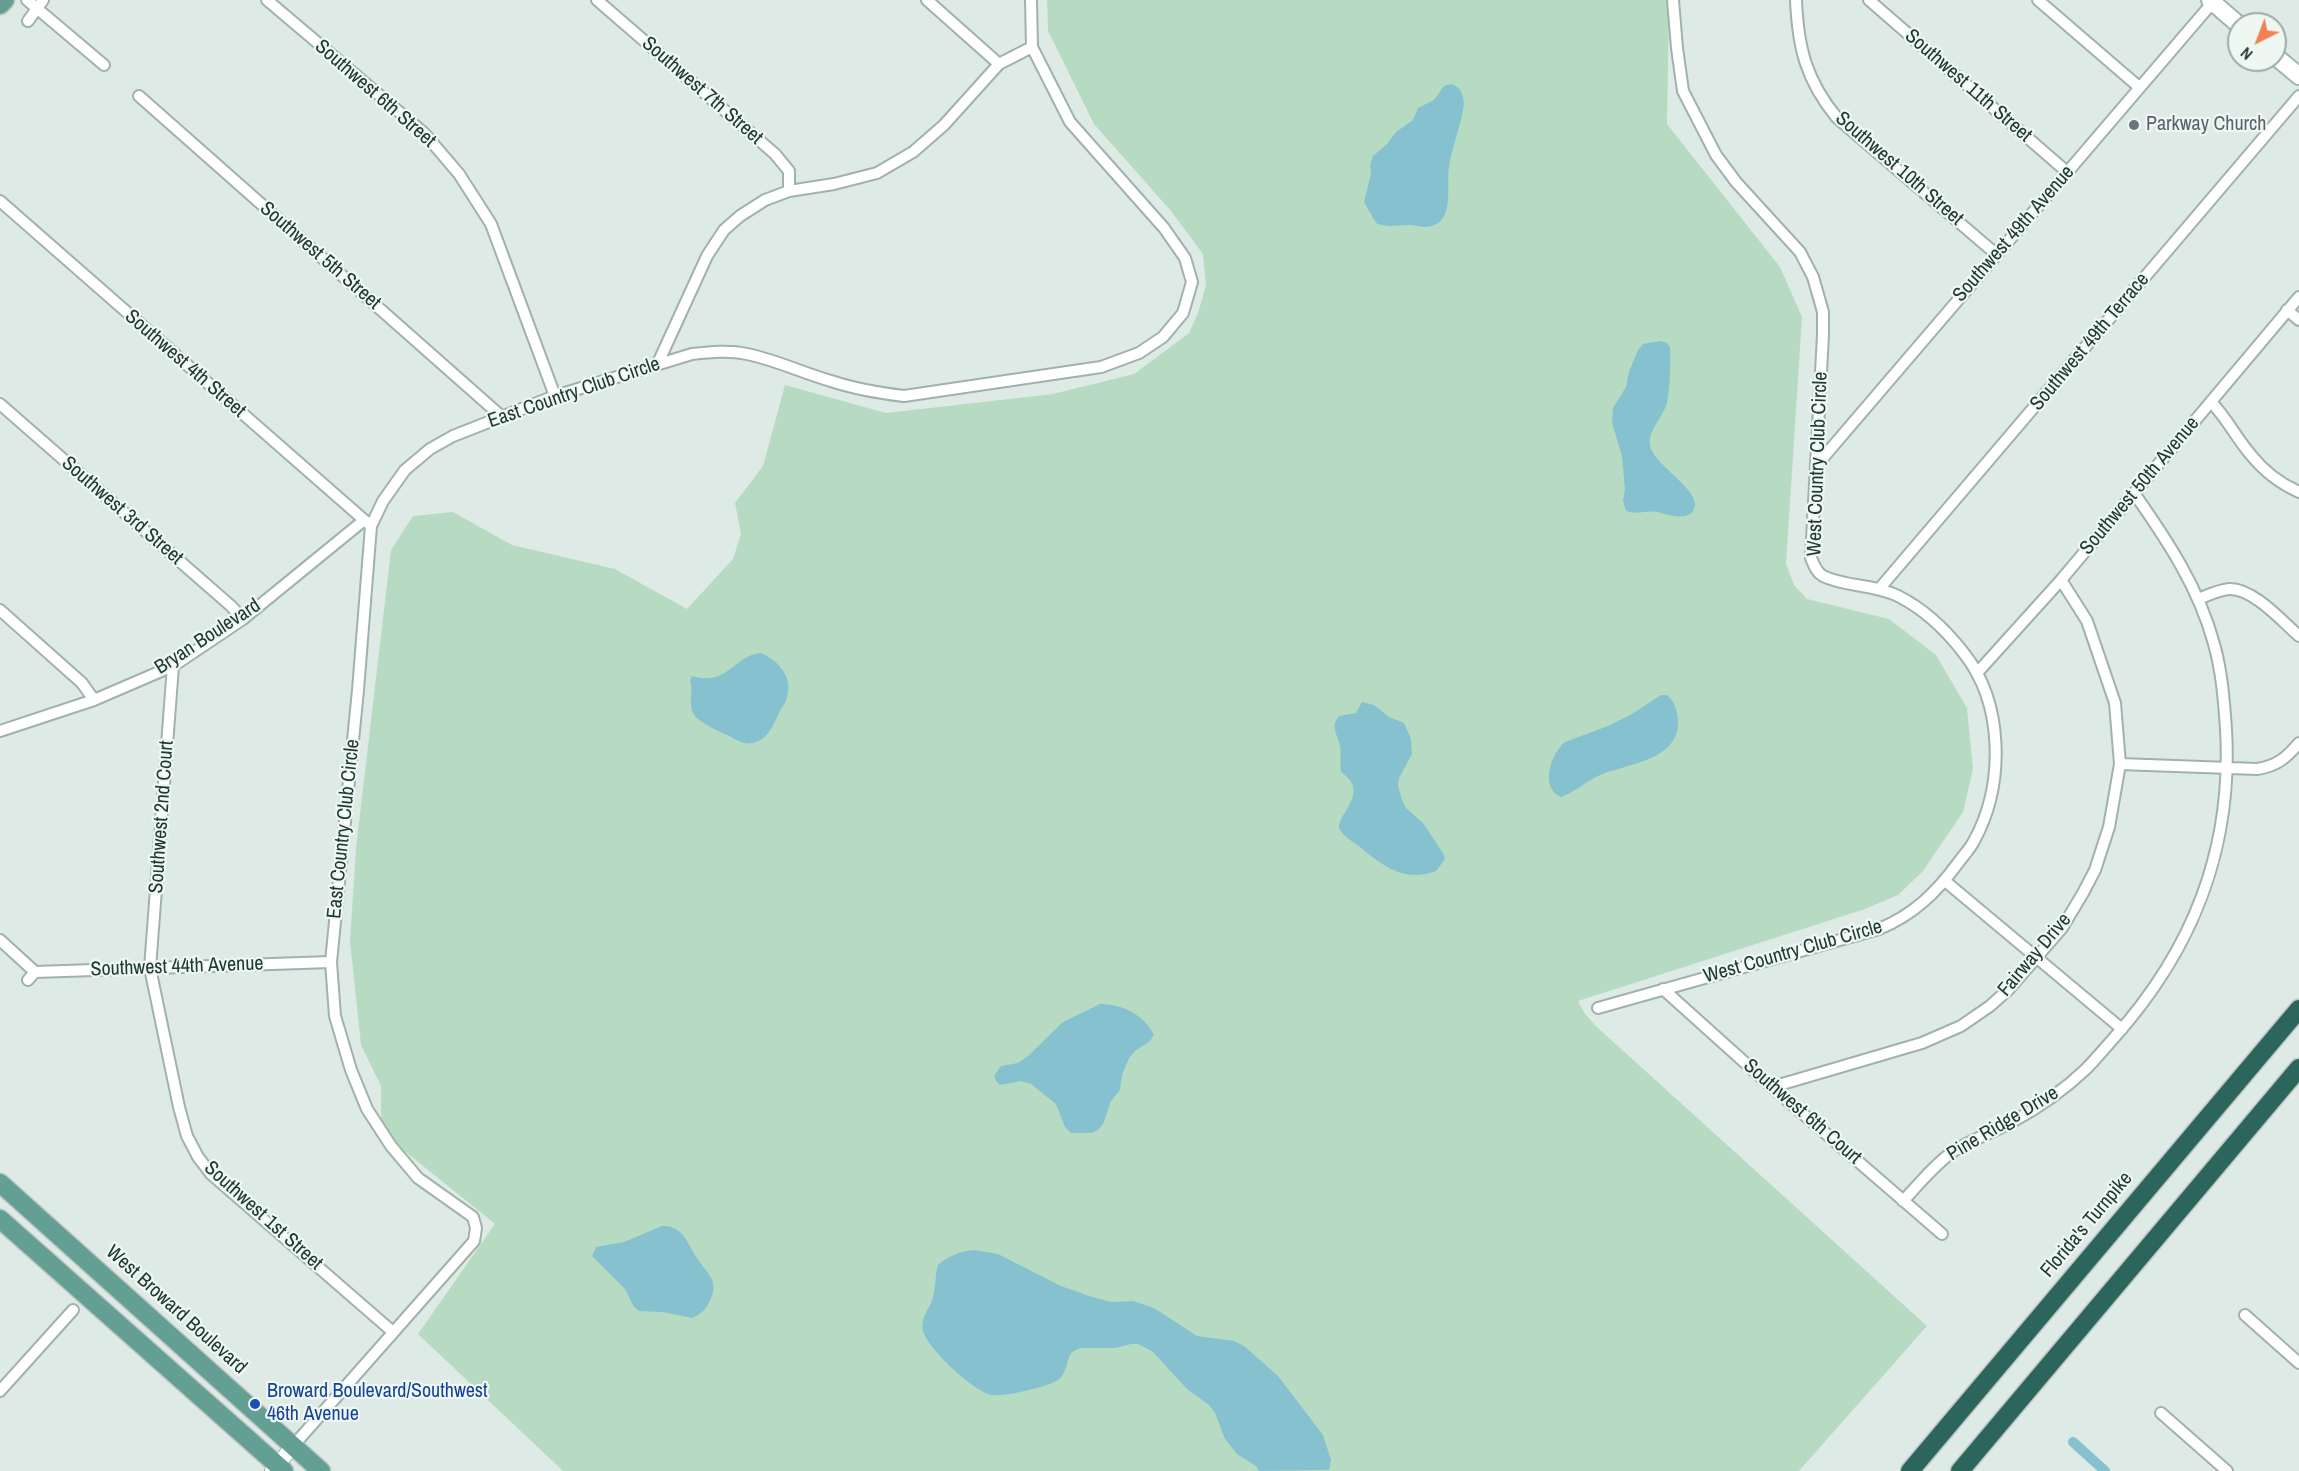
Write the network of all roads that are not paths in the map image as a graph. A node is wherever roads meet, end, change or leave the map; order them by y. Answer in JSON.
{"nodes":[{"id":1,"x":4,"y":0,"type":"edge"},
{"id":2,"x":27,"y":0,"type":"edge"},
{"id":3,"x":267,"y":0,"type":"edge"},
{"id":4,"x":597,"y":0,"type":"edge"},
{"id":5,"x":927,"y":0,"type":"edge"},
{"id":6,"x":1031,"y":0,"type":"edge"},
{"id":7,"x":1673,"y":0,"type":"edge"},
{"id":8,"x":1796,"y":0,"type":"edge"},
{"id":9,"x":1869,"y":0,"type":"edge"},
{"id":10,"x":2038,"y":0,"type":"edge"},
{"id":11,"x":2211,"y":1,"type":"edge"},
{"id":12,"x":39,"y":4,"type":"edge"},
{"id":13,"x":0,"y":5,"type":"edge"},
{"id":14,"x":2227,"y":15,"type":"edge"},
{"id":15,"x":28,"y":21,"type":"dead end"},
{"id":16,"x":1032,"y":47,"type":"junction"},
{"id":17,"x":999,"y":64,"type":"junction"},
{"id":18,"x":104,"y":65,"type":"dead end"},
{"id":19,"x":2287,"y":66,"type":"edge"},
{"id":20,"x":2299,"y":76,"type":"edge"},
{"id":21,"x":2139,"y":87,"type":"junction"},
{"id":22,"x":139,"y":96,"type":"dead end"},
{"id":23,"x":2299,"y":96,"type":"edge"},
{"id":24,"x":2067,"y":172,"type":"junction"},
{"id":25,"x":789,"y":191,"type":"junction"},
{"id":26,"x":0,"y":201,"type":"edge"},
{"id":27,"x":1996,"y":254,"type":"junction"},
{"id":28,"x":2299,"y":297,"type":"edge"},
{"id":29,"x":2287,"y":310,"type":"junction"},
{"id":30,"x":2299,"y":320,"type":"edge"},
{"id":31,"x":658,"y":363,"type":"junction"},
{"id":32,"x":555,"y":396,"type":"junction"},
{"id":33,"x":2211,"y":402,"type":"junction"},
{"id":34,"x":0,"y":404,"type":"edge"},
{"id":35,"x":501,"y":416,"type":"junction"},
{"id":36,"x":1816,"y":466,"type":"junction"},
{"id":37,"x":2299,"y":492,"type":"edge"},
{"id":38,"x":2134,"y":493,"type":"junction"},
{"id":39,"x":367,"y":524,"type":"junction"},
{"id":40,"x":2061,"y":580,"type":"junction"},
{"id":41,"x":1880,"y":588,"type":"junction"},
{"id":42,"x":2198,"y":599,"type":"junction"},
{"id":43,"x":0,"y":610,"type":"edge"},
{"id":44,"x":243,"y":619,"type":"junction"},
{"id":45,"x":2299,"y":636,"type":"edge"},
{"id":46,"x":173,"y":666,"type":"junction"},
{"id":47,"x":1977,"y":673,"type":"junction"},
{"id":48,"x":94,"y":700,"type":"junction"},
{"id":49,"x":0,"y":731,"type":"edge"},
{"id":50,"x":2299,"y":743,"type":"edge"},
{"id":51,"x":2120,"y":764,"type":"junction"},
{"id":52,"x":2228,"y":768,"type":"junction"},
{"id":53,"x":1945,"y":881,"type":"junction"},
{"id":54,"x":0,"y":940,"type":"edge"},
{"id":55,"x":2037,"y":958,"type":"junction"},
{"id":56,"x":331,"y":962,"type":"junction"},
{"id":57,"x":150,"y":968,"type":"junction"},
{"id":58,"x":1663,"y":989,"type":"junction"},
{"id":59,"x":1598,"y":1008,"type":"dead end"},
{"id":60,"x":2299,"y":1009,"type":"edge"},
{"id":61,"x":2122,"y":1029,"type":"junction"},
{"id":62,"x":2299,"y":1068,"type":"edge"},
{"id":63,"x":1772,"y":1087,"type":"junction"},
{"id":64,"x":0,"y":1183,"type":"edge"},
{"id":65,"x":1904,"y":1201,"type":"junction"},
{"id":66,"x":0,"y":1219,"type":"edge"},
{"id":67,"x":1942,"y":1234,"type":"dead end"},
{"id":68,"x":73,"y":1310,"type":"dead end"},
{"id":69,"x":2245,"y":1315,"type":"dead end"},
{"id":70,"x":393,"y":1332,"type":"junction"},
{"id":71,"x":2299,"y":1363,"type":"edge"},
{"id":72,"x":0,"y":1391,"type":"edge"},
{"id":73,"x":2161,"y":1413,"type":"dead end"},
{"id":74,"x":293,"y":1446,"type":"junction"},
{"id":75,"x":278,"y":1469,"type":"edge"},
{"id":76,"x":321,"y":1471,"type":"edge"},
{"id":77,"x":1910,"y":1471,"type":"edge"},
{"id":78,"x":1960,"y":1471,"type":"edge"},
{"id":79,"x":2227,"y":1471,"type":"edge"}],
"edges":[{"from":1,"to":13,"type":"main road"},
{"from":2,"to":12,"type":"street"},
{"from":3,"to":32,"type":"street","name":"Southwest 6th Street"},
{"from":4,"to":25,"type":"street","name":"Southwest 7th Street"},
{"from":5,"to":17,"type":"street"},
{"from":6,"to":16,"type":"street","name":"East Country Club Circle"},
{"from":7,"to":36,"type":"street","name":"West Country Club Circle"},
{"from":8,"to":27,"type":"street","name":"Southwest 10th Street"},
{"from":9,"to":24,"type":"street","name":"Southwest 11th Street"},
{"from":10,"to":21,"type":"street"},
{"from":11,"to":14,"type":"main road"},
{"from":11,"to":21,"type":"street","name":"Southwest 49th Avenue"},
{"from":12,"to":15,"type":"street"},
{"from":12,"to":18,"type":"street"},
{"from":16,"to":17,"type":"street"},
{"from":16,"to":31,"type":"street","name":"East Country Club Circle"},
{"from":17,"to":25,"type":"street"},
{"from":19,"to":20,"type":"main road"},
{"from":21,"to":24,"type":"street","name":"Southwest 49th Avenue"},
{"from":22,"to":35,"type":"street","name":"Southwest 5th Street"},
{"from":23,"to":41,"type":"street","name":"Southwest 49th Terrace"},
{"from":24,"to":27,"type":"street","name":"Southwest 49th Avenue"},
{"from":25,"to":31,"type":"street"},
{"from":26,"to":39,"type":"street","name":"Southwest 4th Street"},
{"from":27,"to":36,"type":"street","name":"Southwest 49th Avenue"},
{"from":28,"to":29,"type":"street","name":"Southwest 50th Avenue"},
{"from":29,"to":30,"type":"street"},
{"from":29,"to":33,"type":"street","name":"Southwest 50th Avenue"},
{"from":31,"to":32,"type":"street","name":"East Country Club Circle"},
{"from":32,"to":35,"type":"street","name":"East Country Club Circle"},
{"from":33,"to":37,"type":"street"},
{"from":33,"to":38,"type":"street","name":"Southwest 50th Avenue"},
{"from":34,"to":44,"type":"street","name":"Southwest 3rd Street"},
{"from":35,"to":39,"type":"street","name":"East Country Club Circle"},
{"from":36,"to":41,"type":"street","name":"West Country Club Circle"},
{"from":38,"to":40,"type":"street","name":"Southwest 50th Avenue"},
{"from":38,"to":42,"type":"street","name":"Pine Ridge Drive"},
{"from":39,"to":44,"type":"street","name":"Bryan Boulevard"},
{"from":39,"to":56,"type":"street","name":"East Country Club Circle"},
{"from":40,"to":47,"type":"street","name":"Southwest 50th Avenue"},
{"from":40,"to":51,"type":"street","name":"Fairway Drive"},
{"from":41,"to":47,"type":"street","name":"West Country Club Circle"},
{"from":42,"to":45,"type":"street"},
{"from":42,"to":52,"type":"street","name":"Pine Ridge Drive"},
{"from":43,"to":48,"type":"street"},
{"from":44,"to":46,"type":"street","name":"Bryan Boulevard"},
{"from":46,"to":48,"type":"street","name":"Bryan Boulevard"},
{"from":46,"to":57,"type":"street","name":"Southwest 2nd Court"},
{"from":47,"to":53,"type":"street","name":"West Country Club Circle"},
{"from":48,"to":49,"type":"street","name":"Bryan Boulevard"},
{"from":50,"to":52,"type":"street"},
{"from":51,"to":52,"type":"street"},
{"from":51,"to":55,"type":"street","name":"Fairway Drive"},
{"from":52,"to":61,"type":"street","name":"Pine Ridge Drive"},
{"from":53,"to":55,"type":"street"},
{"from":53,"to":58,"type":"street","name":"West Country Club Circle"},
{"from":54,"to":57,"type":"street","name":"Southwest 44th Avenue"},
{"from":55,"to":61,"type":"street"},
{"from":55,"to":63,"type":"street","name":"Fairway Drive"},
{"from":56,"to":57,"type":"street","name":"Southwest 44th Avenue"},
{"from":56,"to":70,"type":"street","name":"East Country Club Circle"},
{"from":57,"to":70,"type":"street","name":"Southwest 1st Street"},
{"from":58,"to":59,"type":"street","name":"West Country Club Circle"},
{"from":58,"to":63,"type":"street","name":"Southwest 6th Court"},
{"from":60,"to":77,"type":"highway","name":"Florida's Turnpike"},
{"from":61,"to":65,"type":"street","name":"Pine Ridge Drive"},
{"from":62,"to":78,"type":"highway"},
{"from":63,"to":65,"type":"street","name":"Southwest 6th Court"},
{"from":64,"to":74,"type":"main road","name":"West Broward Boulevard"},
{"from":65,"to":67,"type":"street","name":"Southwest 6th Court"},
{"from":66,"to":75,"type":"main road"},
{"from":68,"to":72,"type":"street"},
{"from":69,"to":71,"type":"street"},
{"from":70,"to":74,"type":"street"},
{"from":73,"to":79,"type":"street"},
{"from":74,"to":75,"type":"street"},
{"from":74,"to":76,"type":"main road","name":"West Broward Boulevard"}]}
